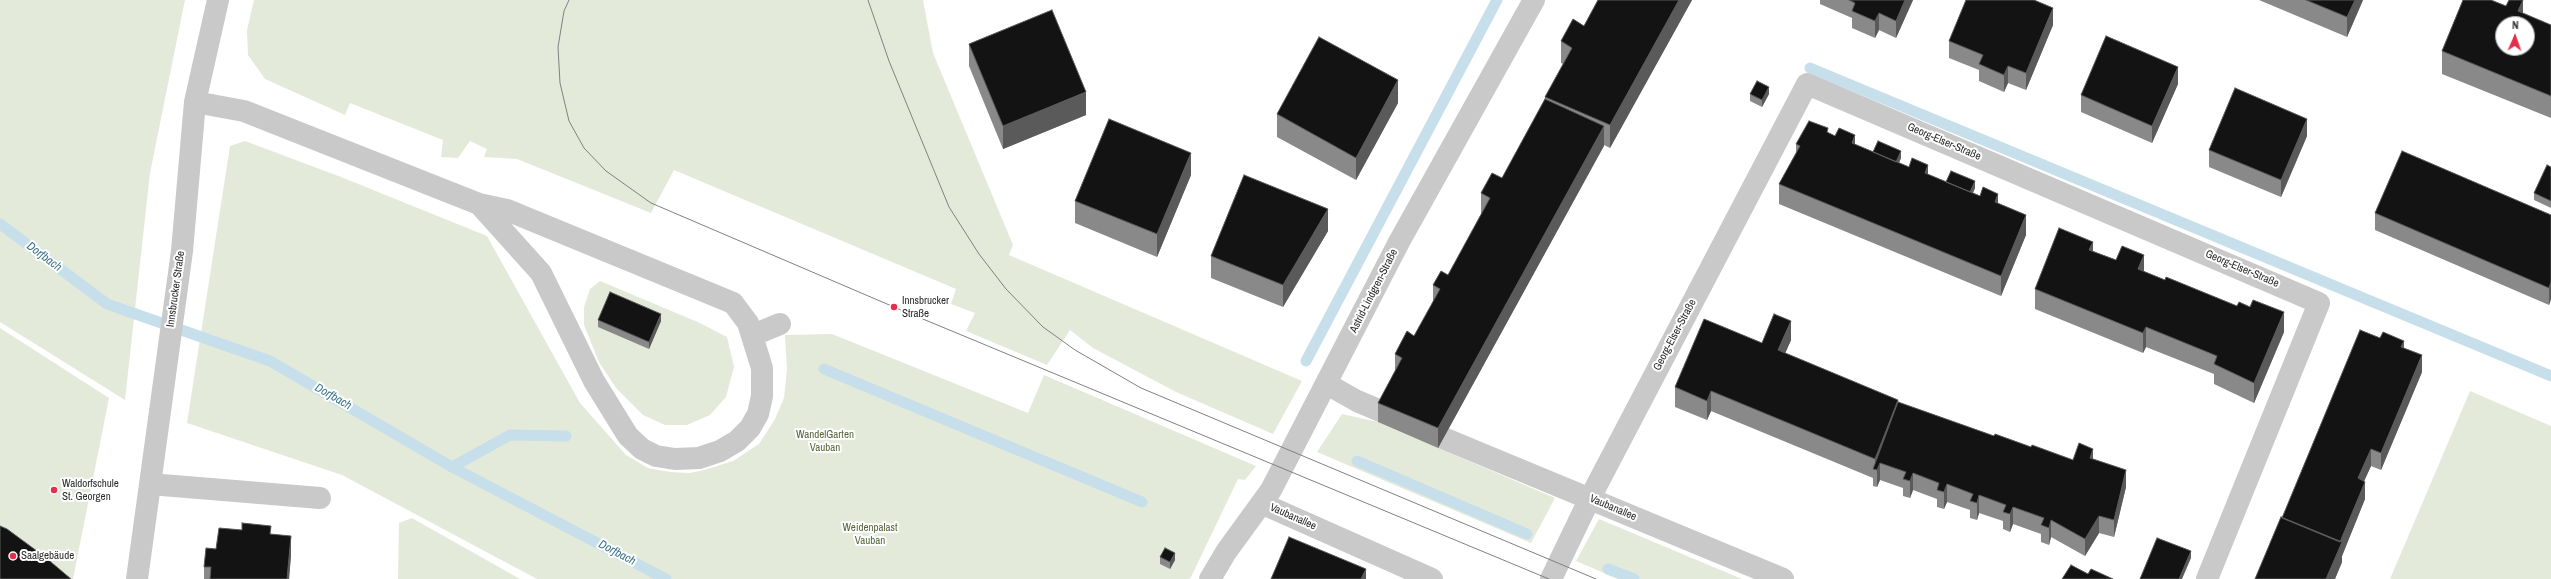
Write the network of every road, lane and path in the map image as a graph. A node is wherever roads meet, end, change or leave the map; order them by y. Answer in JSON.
{"nodes":[{"id":1,"x":218,"y":0,"type":"edge"},
{"id":2,"x":1534,"y":0,"type":"edge"},
{"id":3,"x":196,"y":102,"type":"junction"},
{"id":4,"x":479,"y":204,"type":"junction"},
{"id":5,"x":780,"y":324,"type":"dead end"},
{"id":6,"x":753,"y":334,"type":"junction"},
{"id":7,"x":1327,"y":384,"type":"junction"},
{"id":8,"x":1383,"y":412,"type":"edge"},
{"id":9,"x":1443,"y":438,"type":"edge"},
{"id":10,"x":150,"y":484,"type":"junction"},
{"id":11,"x":320,"y":498,"type":"dead end"},
{"id":12,"x":1590,"y":498,"type":"junction"},
{"id":13,"x":1263,"y":504,"type":"junction"},
{"id":14,"x":137,"y":579,"type":"edge"},
{"id":15,"x":1210,"y":579,"type":"edge"},
{"id":16,"x":1432,"y":579,"type":"edge"},
{"id":17,"x":1551,"y":579,"type":"edge"},
{"id":18,"x":1783,"y":579,"type":"edge"},
{"id":19,"x":2207,"y":579,"type":"edge"}],
"edges":[{"from":1,"to":3,"type":"street","name":"Innsbrucker Straße"},
{"from":2,"to":7,"type":"street","name":"Astrid-Lindgren-Straße"},
{"from":3,"to":4,"type":"street"},
{"from":3,"to":10,"type":"street","name":"Innsbrucker Straße"},
{"from":4,"to":6,"type":"street"},
{"from":4,"to":6,"type":"street"},
{"from":5,"to":6,"type":"street"},
{"from":7,"to":8,"type":"street"},
{"from":7,"to":13,"type":"street","name":"Astrid-Lindgren-Straße"},
{"from":9,"to":12,"type":"street","name":"Vaubanallee"},
{"from":10,"to":11,"type":"street"},
{"from":10,"to":14,"type":"street","name":"Innsbrucker Straße"},
{"from":12,"to":17,"type":"street","name":"Georg-Elser-Straße"},
{"from":12,"to":18,"type":"street","name":"Vaubanallee"},
{"from":12,"to":19,"type":"street","name":"Georg-Elser-Straße"},
{"from":13,"to":15,"type":"street","name":"Astrid-Lindgren-Straße"},
{"from":13,"to":16,"type":"street","name":"Vaubanallee"}]}
